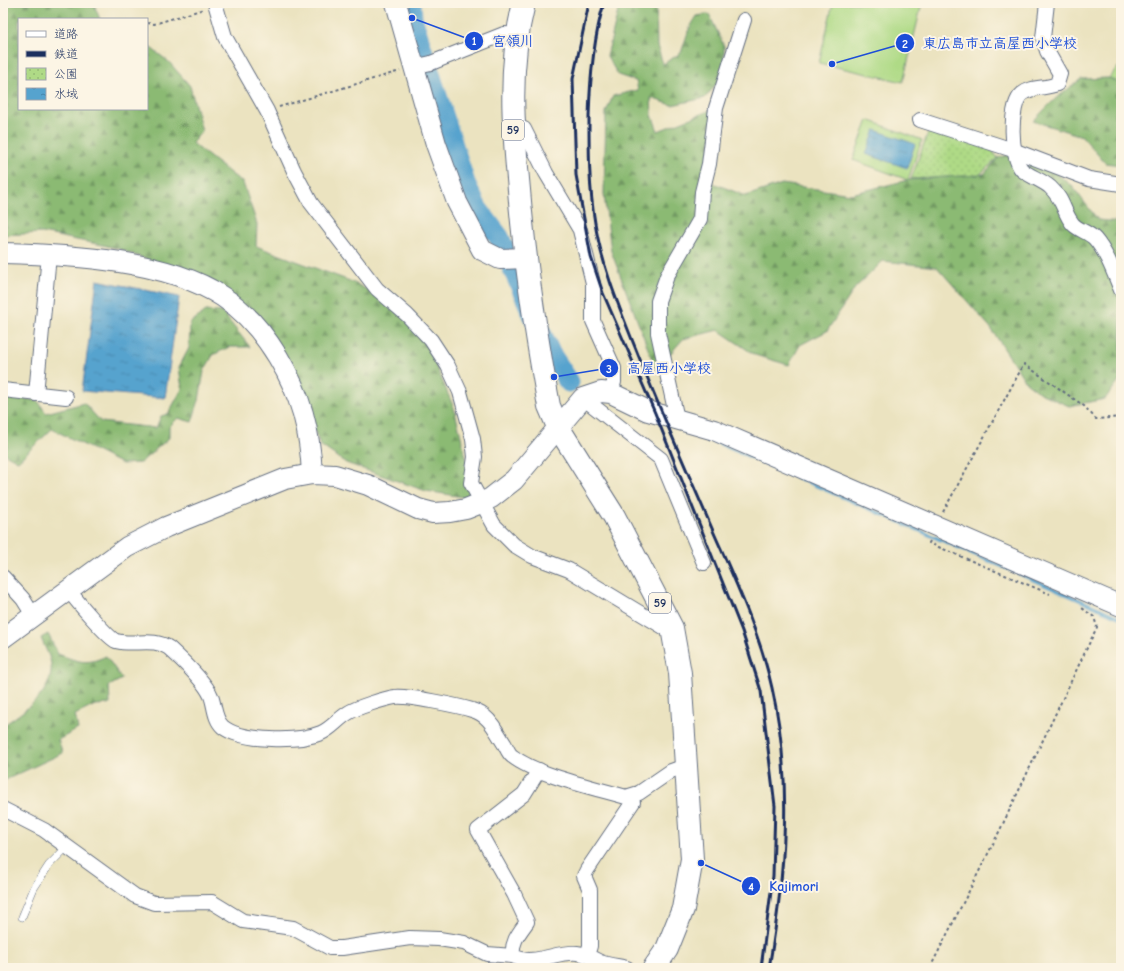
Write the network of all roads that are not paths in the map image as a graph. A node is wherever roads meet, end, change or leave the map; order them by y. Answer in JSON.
{"nodes":[{"id":1,"x":396,"y":3,"type":"edge"},
{"id":2,"x":524,"y":3,"type":"edge"},
{"id":3,"x":1047,"y":3,"type":"edge"},
{"id":4,"x":215,"y":5,"type":"edge"},
{"id":5,"x":744,"y":20,"type":"dead end"},
{"id":6,"x":518,"y":35,"type":"junction"},
{"id":7,"x":422,"y":65,"type":"junction"},
{"id":8,"x":920,"y":120,"type":"dead end"},
{"id":9,"x":513,"y":127,"type":"junction"},
{"id":10,"x":1013,"y":150,"type":"junction"},
{"id":11,"x":1121,"y":184,"type":"edge"},
{"id":12,"x":3,"y":253,"type":"edge"},
{"id":13,"x":49,"y":255,"type":"junction"},
{"id":14,"x":525,"y":258,"type":"junction"},
{"id":15,"x":1121,"y":290,"type":"edge"},
{"id":16,"x":3,"y":390,"type":"edge"},
{"id":17,"x":611,"y":393,"type":"junction"},
{"id":18,"x":36,"y":394,"type":"junction"},
{"id":19,"x":66,"y":397,"type":"dead end"},
{"id":20,"x":582,"y":398,"type":"junction"},
{"id":21,"x":677,"y":419,"type":"junction"},
{"id":22,"x":558,"y":427,"type":"junction"},
{"id":23,"x":312,"y":474,"type":"junction"},
{"id":24,"x":480,"y":503,"type":"junction"},
{"id":25,"x":704,"y":563,"type":"dead end"},
{"id":26,"x":3,"y":577,"type":"edge"},
{"id":27,"x":68,"y":589,"type":"junction"},
{"id":28,"x":1121,"y":606,"type":"edge"},
{"id":29,"x":34,"y":615,"type":"junction"},
{"id":30,"x":672,"y":628,"type":"junction"},
{"id":31,"x":3,"y":638,"type":"edge"},
{"id":32,"x":686,"y":766,"type":"junction"},
{"id":33,"x":539,"y":770,"type":"junction"},
{"id":34,"x":631,"y":796,"type":"junction"},
{"id":35,"x":3,"y":809,"type":"edge"},
{"id":36,"x":67,"y":847,"type":"junction"},
{"id":37,"x":22,"y":917,"type":"dead end"},
{"id":38,"x":587,"y":955,"type":"junction"},
{"id":39,"x":513,"y":956,"type":"junction"},
{"id":40,"x":627,"y":968,"type":"edge"},
{"id":41,"x":654,"y":968,"type":"edge"}],
"edges":[{"from":1,"to":7,"type":"street"},
{"from":2,"to":6,"type":"main road","number":"59"},
{"from":3,"to":10,"type":"street"},
{"from":4,"to":24,"type":"street"},
{"from":5,"to":21,"type":"street"},
{"from":6,"to":7,"type":"street"},
{"from":6,"to":9,"type":"main road","number":"59"},
{"from":7,"to":14,"type":"street"},
{"from":8,"to":10,"type":"street"},
{"from":9,"to":14,"type":"main road","number":"59"},
{"from":9,"to":17,"type":"street"},
{"from":10,"to":11,"type":"street"},
{"from":10,"to":15,"type":"street"},
{"from":12,"to":13,"type":"street"},
{"from":13,"to":18,"type":"street"},
{"from":13,"to":23,"type":"street"},
{"from":14,"to":22,"type":"main road","number":"59"},
{"from":16,"to":18,"type":"street"},
{"from":17,"to":20,"type":"street"},
{"from":17,"to":21,"type":"street"},
{"from":18,"to":19,"type":"street"},
{"from":20,"to":22,"type":"street"},
{"from":20,"to":25,"type":"street"},
{"from":21,"to":28,"type":"street"},
{"from":22,"to":24,"type":"street"},
{"from":22,"to":30,"type":"main road","number":"59"},
{"from":23,"to":24,"type":"street"},
{"from":23,"to":27,"type":"street"},
{"from":24,"to":30,"type":"street"},
{"from":26,"to":29,"type":"street"},
{"from":27,"to":29,"type":"street"},
{"from":27,"to":33,"type":"street"},
{"from":29,"to":31,"type":"street"},
{"from":30,"to":32,"type":"main road","number":"59"},
{"from":32,"to":34,"type":"street"},
{"from":32,"to":41,"type":"main road","number":"59"},
{"from":33,"to":34,"type":"street"},
{"from":33,"to":39,"type":"street"},
{"from":34,"to":38,"type":"street"},
{"from":35,"to":36,"type":"street"},
{"from":36,"to":37,"type":"lane"},
{"from":36,"to":39,"type":"street"},
{"from":38,"to":39,"type":"street"},
{"from":38,"to":40,"type":"street"}]}
